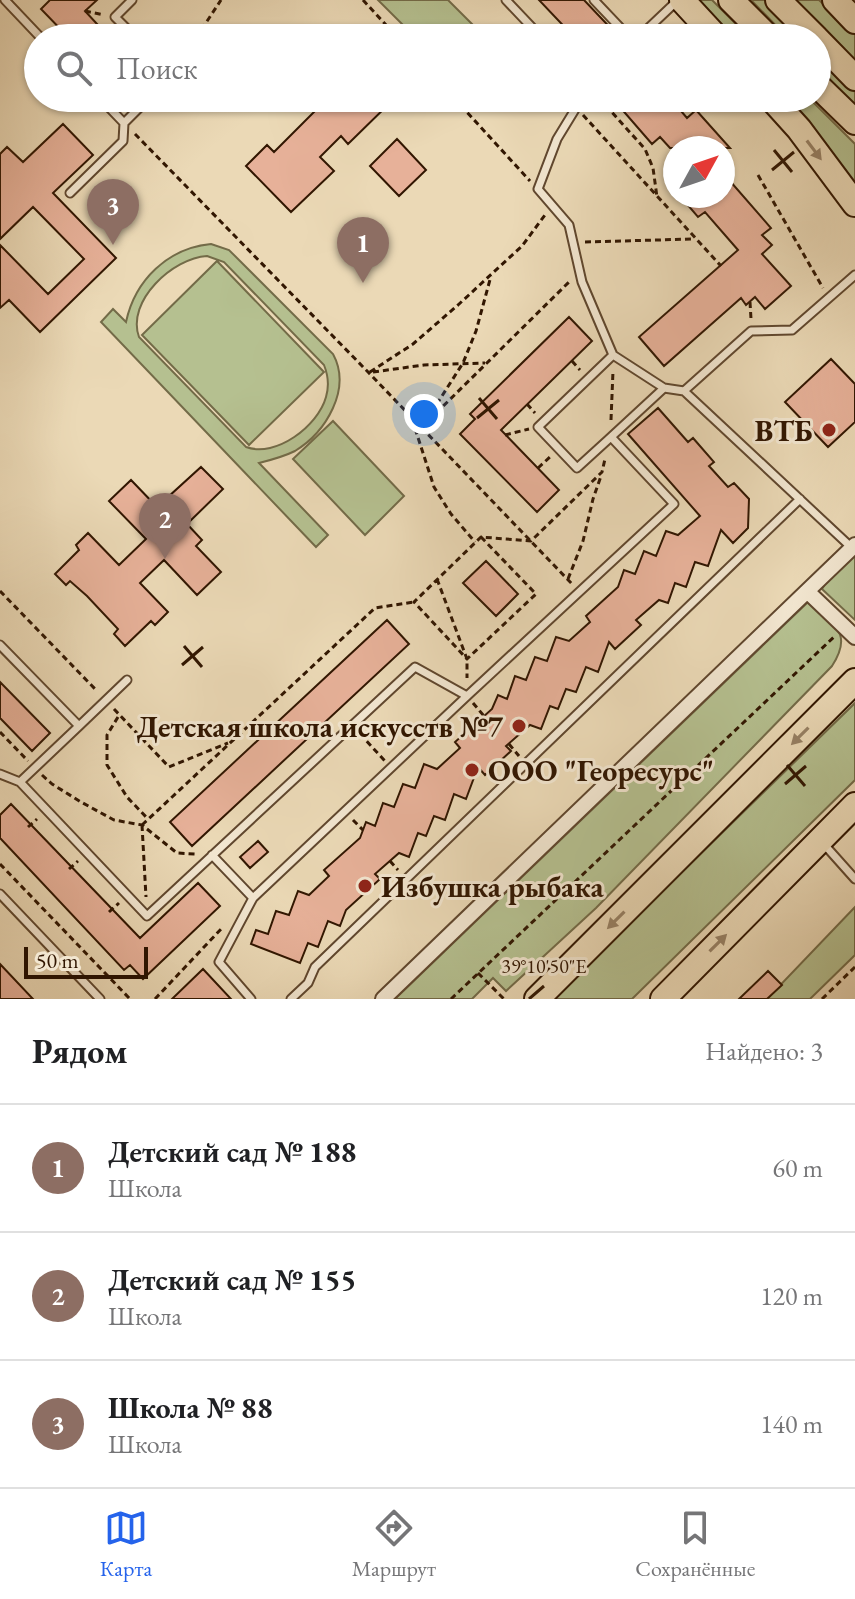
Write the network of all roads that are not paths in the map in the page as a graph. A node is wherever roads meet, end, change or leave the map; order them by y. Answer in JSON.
{"nodes":[{"id":1,"x":5,"y":0,"type":"edge"},
{"id":2,"x":132,"y":0,"type":"edge"},
{"id":3,"x":506,"y":0,"type":"edge"},
{"id":4,"x":594,"y":0,"type":"edge"},
{"id":5,"x":680,"y":0,"type":"edge"},
{"id":6,"x":731,"y":0,"type":"edge"},
{"id":7,"x":778,"y":0,"type":"edge"},
{"id":8,"x":835,"y":0,"type":"edge"},
{"id":9,"x":855,"y":21,"type":"edge"},
{"id":10,"x":28,"y":24,"type":"edge"},
{"id":11,"x":122,"y":24,"type":"edge"},
{"id":12,"x":529,"y":24,"type":"edge"},
{"id":13,"x":617,"y":24,"type":"edge"},
{"id":14,"x":653,"y":24,"type":"edge"},
{"id":15,"x":703,"y":24,"type":"edge"},
{"id":16,"x":755,"y":24,"type":"edge"},
{"id":17,"x":801,"y":24,"type":"edge"},
{"id":18,"x":831,"y":54,"type":"edge"},
{"id":19,"x":855,"y":78,"type":"edge"},
{"id":20,"x":831,"y":99,"type":"edge"},
{"id":21,"x":113,"y":112,"type":"edge"},
{"id":22,"x":135,"y":112,"type":"edge"},
{"id":23,"x":574,"y":112,"type":"edge"},
{"id":24,"x":783,"y":112,"type":"edge"},
{"id":25,"x":855,"y":122,"type":"edge"},
{"id":26,"x":124,"y":123,"type":"junction"},
{"id":27,"x":70,"y":193,"type":"dead end"},
{"id":28,"x":855,"y":204,"type":"edge"},
{"id":29,"x":855,"y":275,"type":"edge"},
{"id":30,"x":613,"y":355,"type":"junction"},
{"id":31,"x":664,"y":388,"type":"junction"},
{"id":32,"x":684,"y":391,"type":"junction"},
{"id":33,"x":611,"y":437,"type":"junction"},
{"id":34,"x":800,"y":499,"type":"junction"},
{"id":35,"x":854,"y":546,"type":"edge"},
{"id":36,"x":808,"y":592,"type":"junction"},
{"id":37,"x":850,"y":632,"type":"edge"},
{"id":38,"x":0,"y":645,"type":"edge"},
{"id":39,"x":127,"y":680,"type":"dead end"},
{"id":40,"x":855,"y":681,"type":"edge"},
{"id":41,"x":467,"y":696,"type":"junction"},
{"id":42,"x":79,"y":726,"type":"junction"},
{"id":43,"x":0,"y":774,"type":"edge"},
{"id":44,"x":20,"y":782,"type":"junction"},
{"id":45,"x":855,"y":805,"type":"edge"},
{"id":46,"x":821,"y":840,"type":"junction"},
{"id":47,"x":212,"y":855,"type":"junction"},
{"id":48,"x":855,"y":879,"type":"edge"},
{"id":49,"x":0,"y":894,"type":"edge"},
{"id":50,"x":253,"y":898,"type":"junction"},
{"id":51,"x":100,"y":999,"type":"edge"},
{"id":52,"x":251,"y":999,"type":"edge"},
{"id":53,"x":291,"y":999,"type":"edge"},
{"id":54,"x":383,"y":999,"type":"edge"},
{"id":55,"x":537,"y":999,"type":"edge"},
{"id":56,"x":663,"y":999,"type":"edge"}],
"edges":[{"from":1,"to":10,"type":"lane"},
{"from":2,"to":11,"type":"lane"},
{"from":3,"to":12,"type":"lane"},
{"from":4,"to":13,"type":"lane"},
{"from":5,"to":14,"type":"lane"},
{"from":5,"to":15,"type":"main road"},
{"from":6,"to":16,"type":"main road"},
{"from":7,"to":17,"type":"main road"},
{"from":8,"to":9,"type":"main road"},
{"from":18,"to":19,"type":"main road"},
{"from":20,"to":25,"type":"main road"},
{"from":21,"to":26,"type":"lane"},
{"from":22,"to":26,"type":"lane"},
{"from":23,"to":30,"type":"lane"},
{"from":24,"to":28,"type":"main road","one_way":true},
{"from":26,"to":27,"type":"lane"},
{"from":29,"to":32,"type":"lane"},
{"from":30,"to":31,"type":"lane"},
{"from":30,"to":33,"type":"lane"},
{"from":31,"to":32,"type":"lane"},
{"from":31,"to":33,"type":"lane"},
{"from":32,"to":34,"type":"lane"},
{"from":33,"to":41,"type":"lane"},
{"from":34,"to":35,"type":"lane"},
{"from":34,"to":53,"type":"lane"},
{"from":35,"to":36,"type":"street"},
{"from":36,"to":37,"type":"street"},
{"from":36,"to":54,"type":"street"},
{"from":38,"to":42,"type":"lane"},
{"from":39,"to":42,"type":"lane"},
{"from":40,"to":55,"type":"main road","one_way":true},
{"from":41,"to":47,"type":"lane"},
{"from":41,"to":50,"type":"lane"},
{"from":42,"to":44,"type":"lane"},
{"from":43,"to":44,"type":"lane"},
{"from":44,"to":47,"type":"lane"},
{"from":45,"to":46,"type":"main road"},
{"from":46,"to":48,"type":"lane"},
{"from":56,"to":46,"type":"main road","one_way":true},
{"from":47,"to":50,"type":"lane"},
{"from":49,"to":51,"type":"lane"},
{"from":50,"to":52,"type":"lane"}]}
